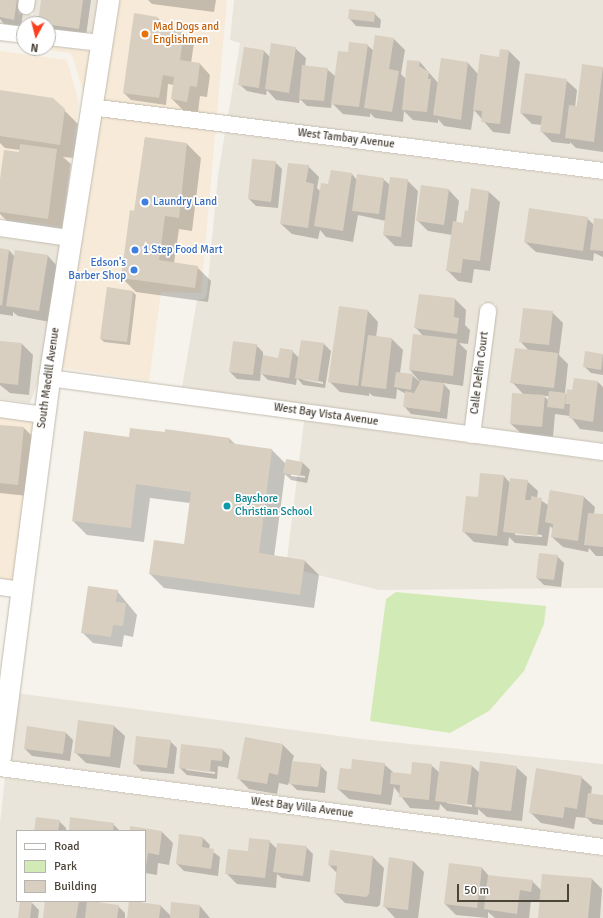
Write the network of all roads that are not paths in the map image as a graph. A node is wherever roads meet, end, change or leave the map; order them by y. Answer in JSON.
{"nodes":[{"id":1,"x":108,"y":0,"type":"edge"},
{"id":2,"x":0,"y":32,"type":"edge"},
{"id":3,"x":16,"y":34,"type":"edge"},
{"id":4,"x":56,"y":38,"type":"edge"},
{"id":5,"x":101,"y":43,"type":"junction"},
{"id":6,"x":90,"y":107,"type":"junction"},
{"id":7,"x":603,"y":171,"type":"edge"},
{"id":8,"x":0,"y":228,"type":"edge"},
{"id":9,"x":69,"y":238,"type":"junction"},
{"id":10,"x":488,"y":311,"type":"dead end"},
{"id":11,"x":49,"y":378,"type":"junction"},
{"id":12,"x":0,"y":409,"type":"edge"},
{"id":13,"x":44,"y":415,"type":"junction"},
{"id":14,"x":472,"y":435,"type":"junction"},
{"id":15,"x":603,"y":452,"type":"edge"},
{"id":16,"x":0,"y":587,"type":"edge"},
{"id":17,"x":22,"y":590,"type":"junction"},
{"id":18,"x":0,"y":758,"type":"edge"},
{"id":19,"x":0,"y":768,"type":"edge"},
{"id":20,"x":603,"y":847,"type":"edge"}],
"edges":[{"from":1,"to":5,"type":"street","name":"South Macdill Avenue"},
{"from":2,"to":3,"type":"street"},
{"from":4,"to":5,"type":"street"},
{"from":5,"to":6,"type":"street","name":"South Macdill Avenue"},
{"from":6,"to":7,"type":"street","name":"West Tambay Avenue"},
{"from":6,"to":9,"type":"street","name":"South Macdill Avenue"},
{"from":8,"to":9,"type":"street"},
{"from":9,"to":11,"type":"street","name":"South Macdill Avenue"},
{"from":10,"to":14,"type":"street","name":"Calle Delfin Court"},
{"from":11,"to":13,"type":"street","name":"South Macdill Avenue"},
{"from":11,"to":14,"type":"street","name":"West Bay Vista Avenue"},
{"from":12,"to":13,"type":"street"},
{"from":13,"to":17,"type":"street","name":"South Macdill Avenue"},
{"from":14,"to":15,"type":"street","name":"West Bay Vista Avenue"},
{"from":16,"to":17,"type":"street"},
{"from":17,"to":18,"type":"street","name":"South Macdill Avenue"},
{"from":19,"to":20,"type":"street","name":"West Bay Villa Avenue"}]}
